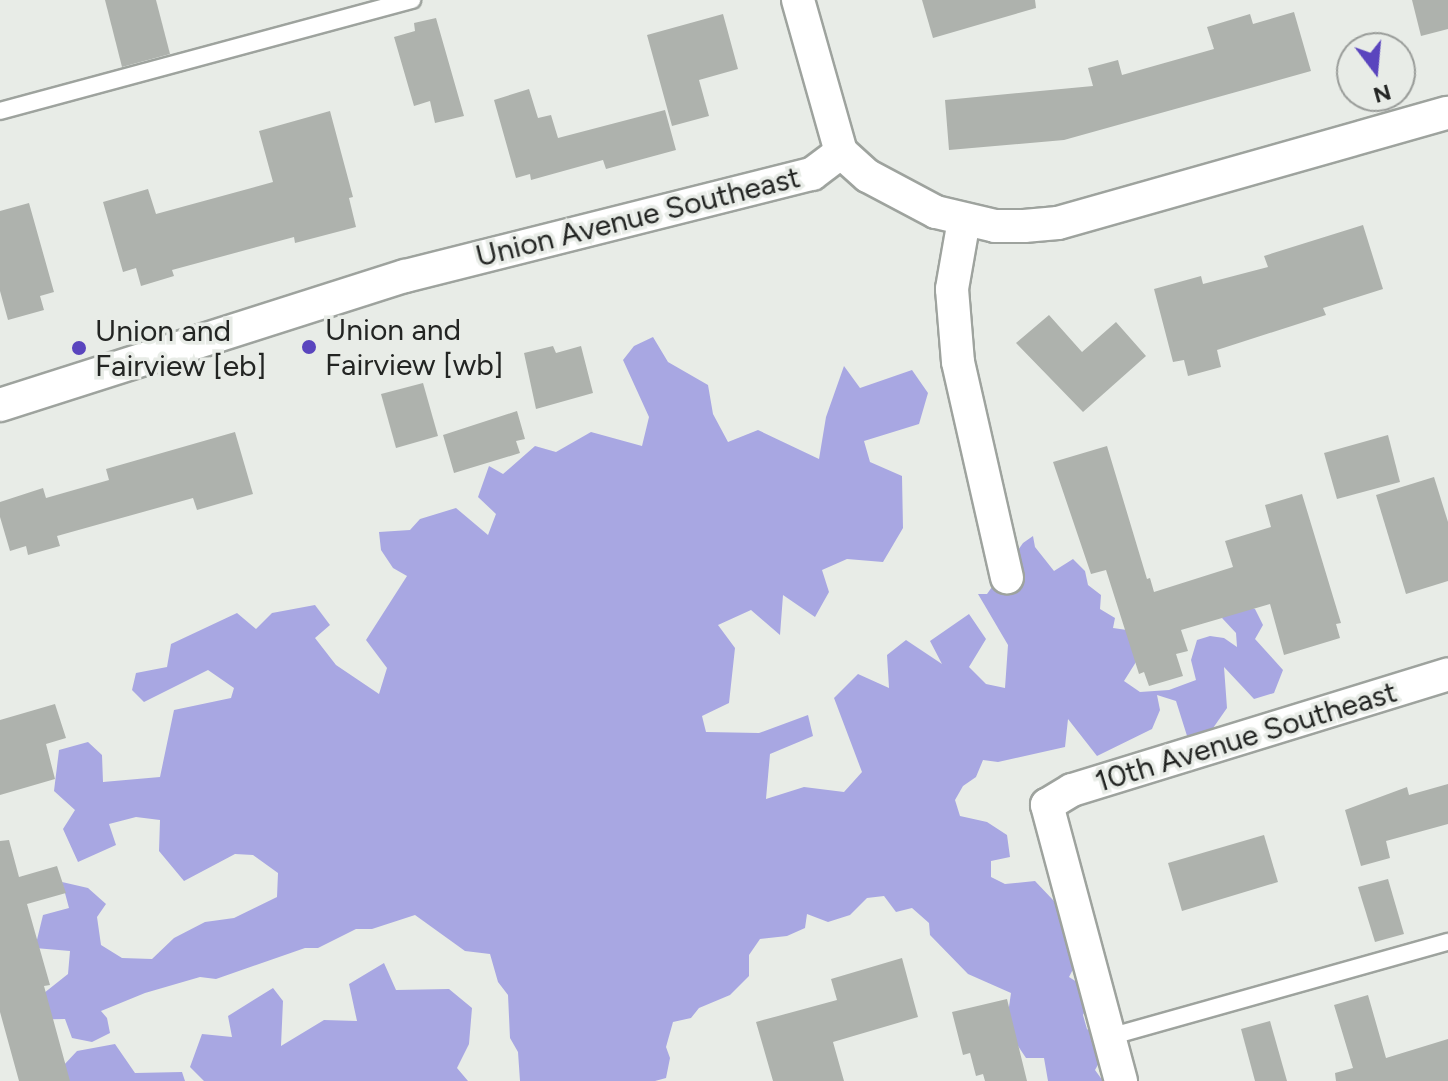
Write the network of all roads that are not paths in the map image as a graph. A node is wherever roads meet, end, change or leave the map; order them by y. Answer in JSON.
{"nodes":[{"id":1,"x":412,"y":0,"type":"edge"},
{"id":2,"x":798,"y":0,"type":"edge"},
{"id":3,"x":0,"y":111,"type":"edge"},
{"id":4,"x":1448,"y":113,"type":"edge"},
{"id":5,"x":841,"y":152,"type":"junction"},
{"id":6,"x":964,"y":220,"type":"junction"},
{"id":7,"x":0,"y":405,"type":"edge"},
{"id":8,"x":1007,"y":578,"type":"dead end"},
{"id":9,"x":1448,"y":674,"type":"edge"},
{"id":10,"x":1448,"y":942,"type":"edge"},
{"id":11,"x":1109,"y":1037,"type":"junction"},
{"id":12,"x":1121,"y":1081,"type":"edge"}],
"edges":[{"from":1,"to":3,"type":"lane"},
{"from":2,"to":5,"type":"street"},
{"from":4,"to":6,"type":"street"},
{"from":5,"to":6,"type":"street"},
{"from":5,"to":7,"type":"street","name":"Union Avenue Southeast"},
{"from":6,"to":8,"type":"street"},
{"from":9,"to":11,"type":"street","name":"10th Avenue Southeast"},
{"from":10,"to":11,"type":"lane"},
{"from":11,"to":12,"type":"street"}]}
